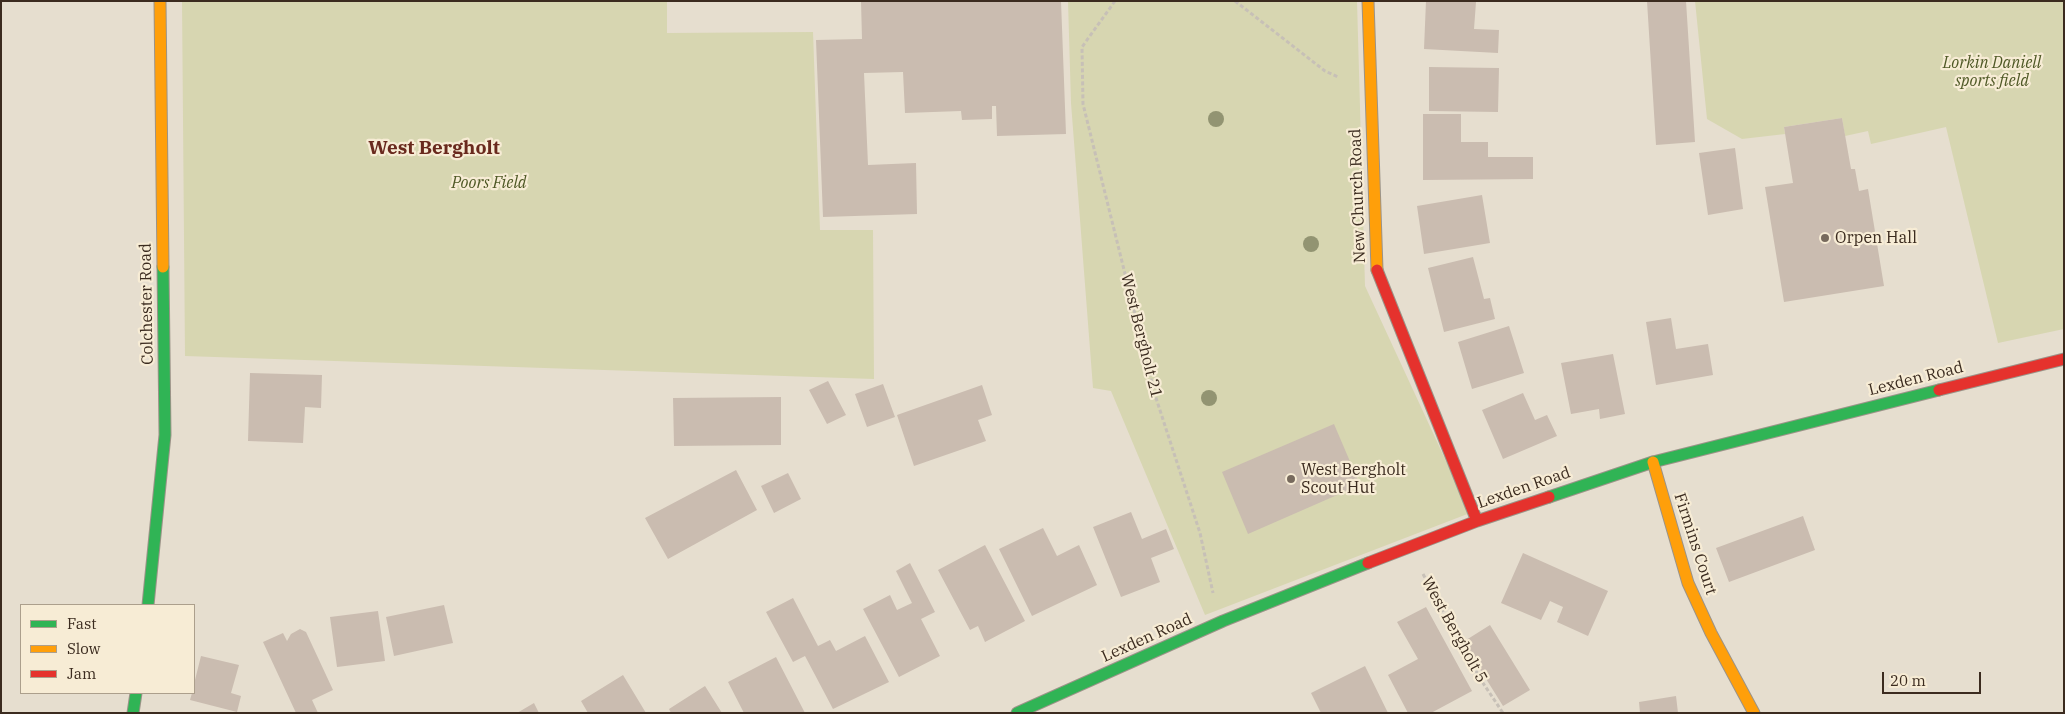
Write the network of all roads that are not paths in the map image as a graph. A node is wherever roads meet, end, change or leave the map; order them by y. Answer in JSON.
{"nodes":[{"id":1,"x":160,"y":1,"type":"edge"},
{"id":2,"x":1368,"y":1,"type":"edge"},
{"id":3,"x":2064,"y":359,"type":"edge"},
{"id":4,"x":1653,"y":462,"type":"junction"},
{"id":5,"x":1477,"y":521,"type":"junction"},
{"id":6,"x":148,"y":604,"type":"edge"},
{"id":7,"x":136,"y":694,"type":"edge"},
{"id":8,"x":133,"y":713,"type":"edge"},
{"id":9,"x":1017,"y":713,"type":"edge"},
{"id":10,"x":1754,"y":713,"type":"edge"}],
"edges":[{"from":1,"to":6,"type":"street","name":"Colchester Road"},
{"from":2,"to":5,"type":"street","name":"New Church Road"},
{"from":3,"to":4,"type":"street","name":"Lexden Road"},
{"from":4,"to":5,"type":"street","name":"Lexden Road"},
{"from":4,"to":10,"type":"street","name":"Firmins Court"},
{"from":5,"to":9,"type":"street","name":"Lexden Road"},
{"from":7,"to":8,"type":"street"}]}
